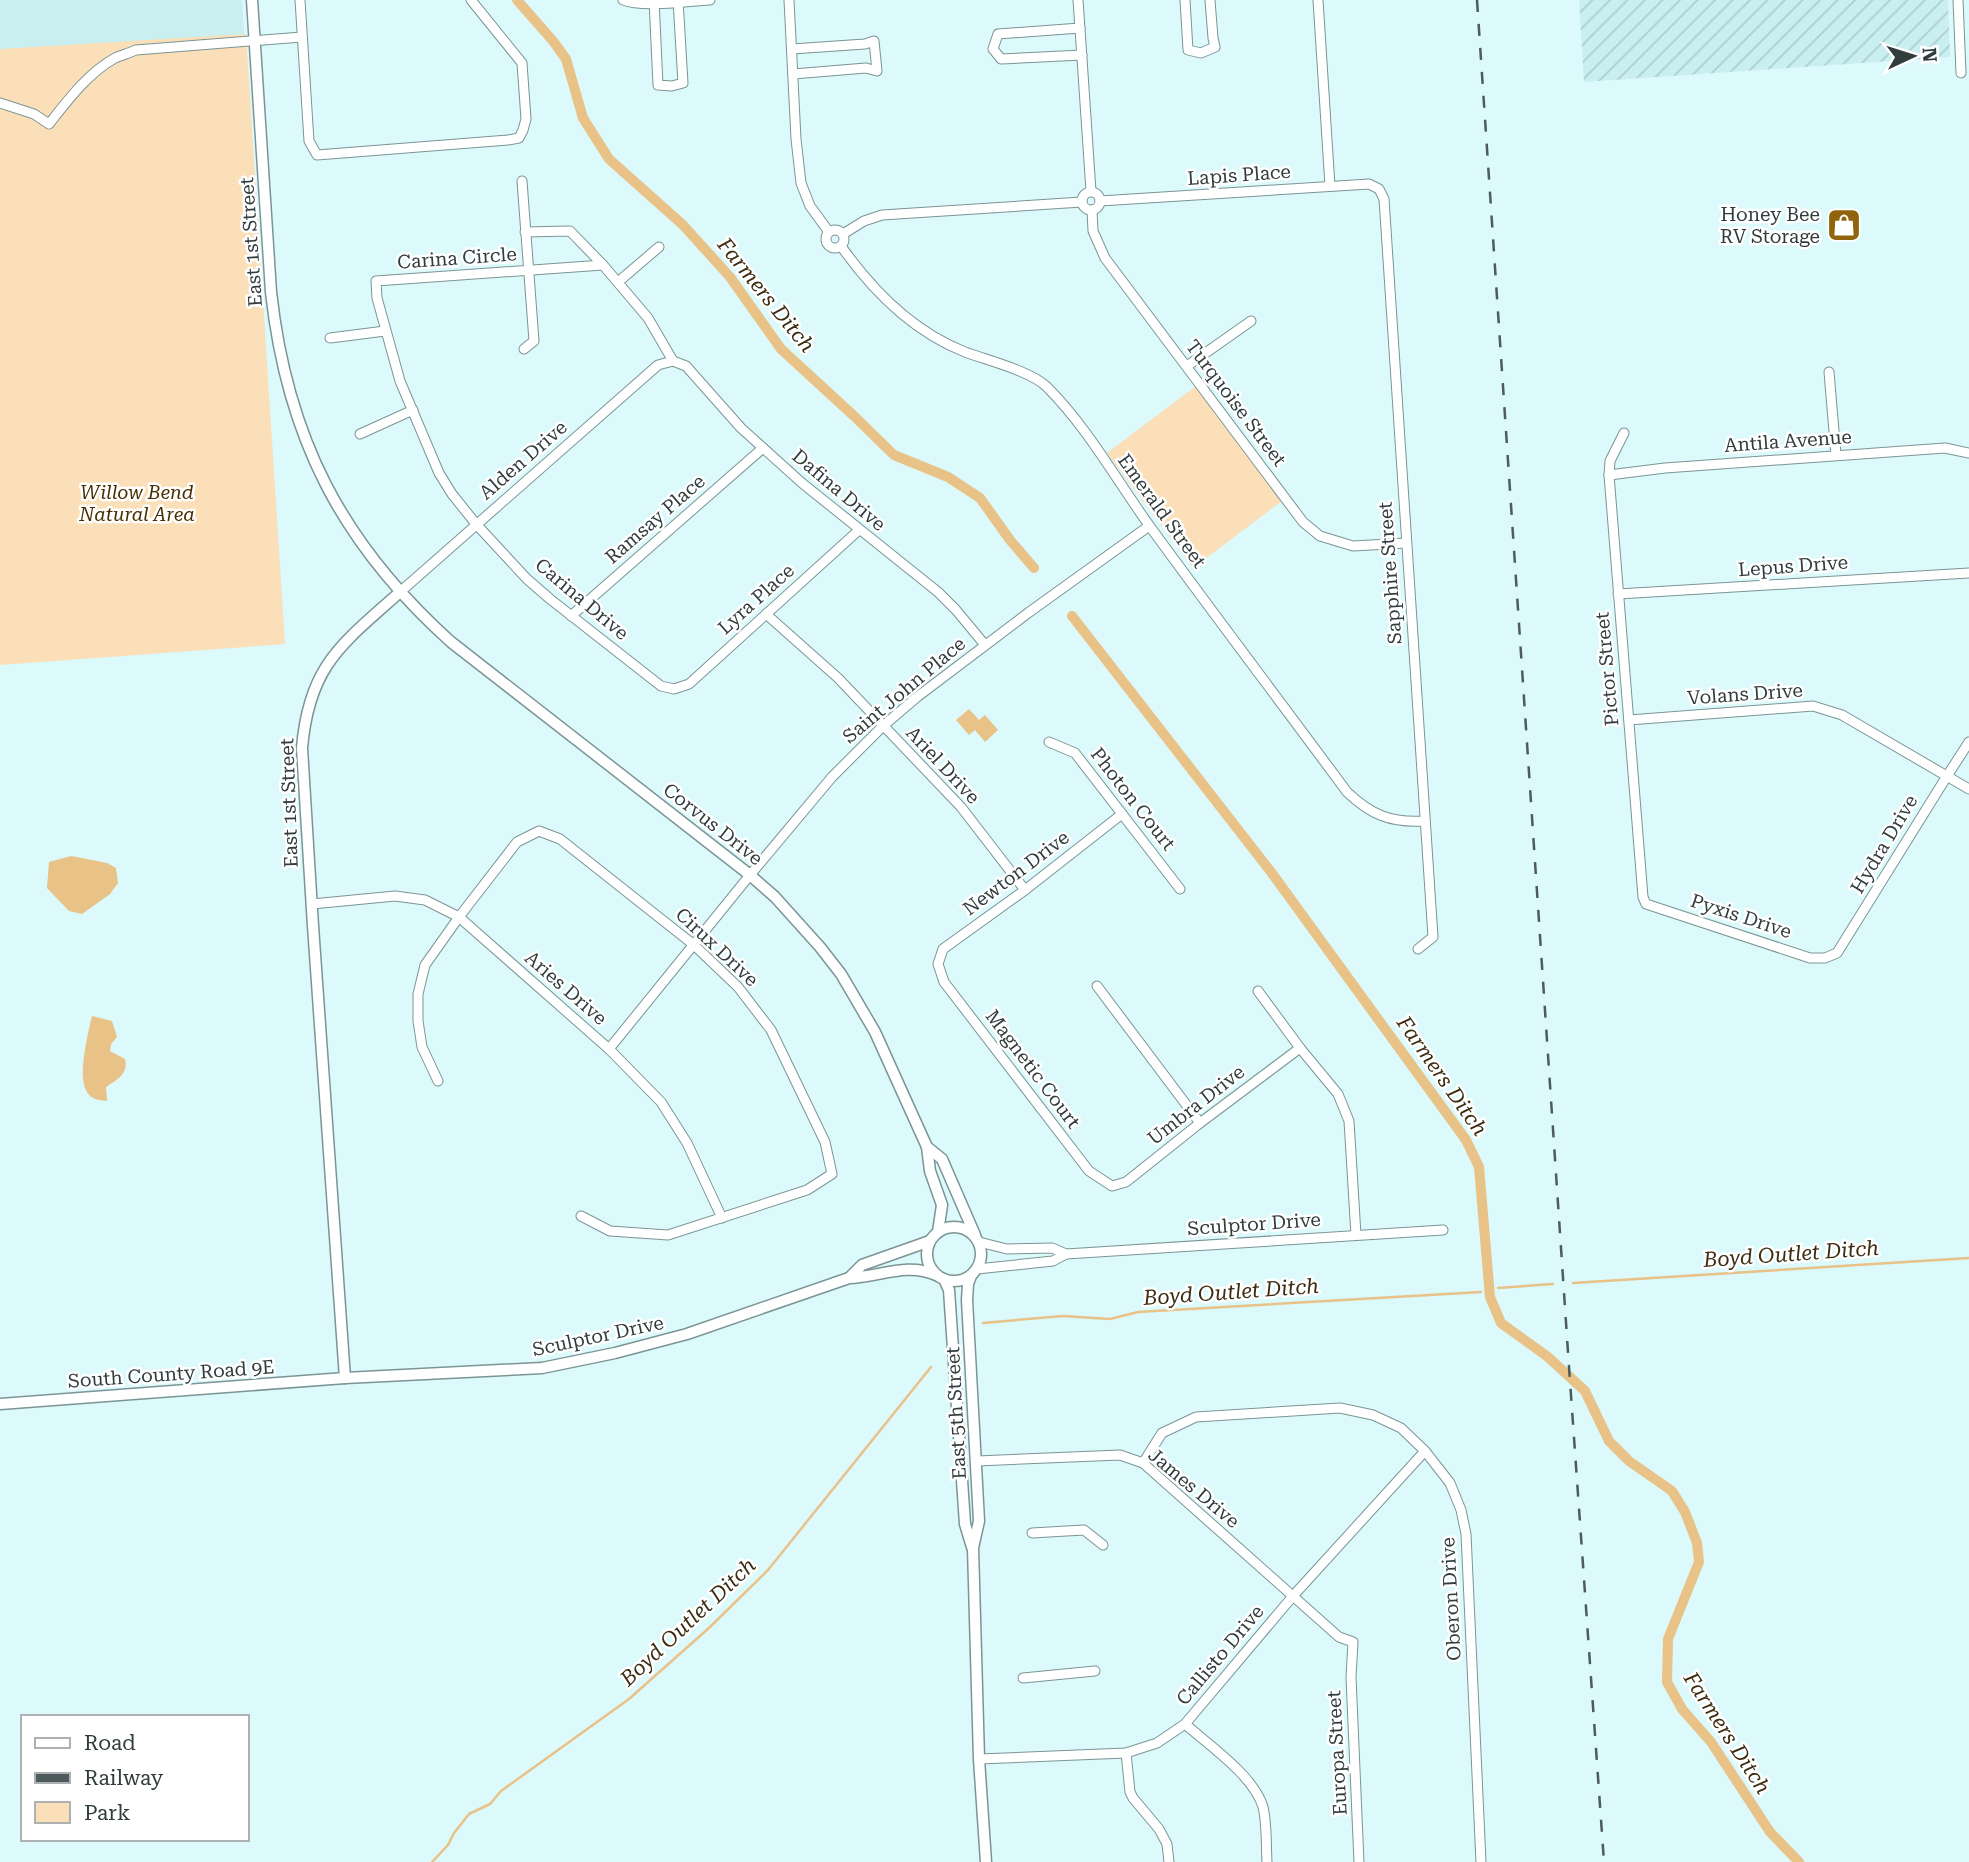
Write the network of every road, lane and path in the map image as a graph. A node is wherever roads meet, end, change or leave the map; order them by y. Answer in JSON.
{"nodes":[{"id":1,"x":252,"y":0,"type":"edge"},
{"id":2,"x":299,"y":0,"type":"edge"},
{"id":3,"x":471,"y":0,"type":"edge"},
{"id":4,"x":622,"y":0,"type":"edge"},
{"id":5,"x":710,"y":0,"type":"edge"},
{"id":6,"x":789,"y":0,"type":"edge"},
{"id":7,"x":1078,"y":0,"type":"edge"},
{"id":8,"x":1185,"y":0,"type":"edge"},
{"id":9,"x":1210,"y":0,"type":"edge"},
{"id":10,"x":1318,"y":0,"type":"edge"},
{"id":11,"x":1958,"y":0,"type":"edge"},
{"id":12,"x":678,"y":1,"type":"edge"},
{"id":13,"x":654,"y":2,"type":"edge"},
{"id":14,"x":1080,"y":29,"type":"junction"},
{"id":15,"x":302,"y":37,"type":"junction"},
{"id":16,"x":255,"y":40,"type":"junction"},
{"id":17,"x":792,"y":49,"type":"junction"},
{"id":18,"x":1082,"y":55,"type":"junction"},
{"id":19,"x":1961,"y":73,"type":"dead end"},
{"id":20,"x":793,"y":74,"type":"junction"},
{"id":21,"x":0,"y":103,"type":"edge"},
{"id":22,"x":522,"y":181,"type":"dead end"},
{"id":23,"x":1330,"y":187,"type":"junction"},
{"id":24,"x":1379,"y":189,"type":"joint"},
{"id":25,"x":1091,"y":191,"type":"junction"},
{"id":26,"x":1100,"y":201,"type":"junction"},
{"id":27,"x":1082,"y":202,"type":"junction"},
{"id":28,"x":1092,"y":210,"type":"junction"},
{"id":29,"x":525,"y":232,"type":"junction"},
{"id":30,"x":829,"y":232,"type":"junction"},
{"id":31,"x":843,"y":233,"type":"junction"},
{"id":32,"x":841,"y":246,"type":"junction"},
{"id":33,"x":659,"y":247,"type":"dead end"},
{"id":34,"x":603,"y":265,"type":"junction"},
{"id":35,"x":528,"y":271,"type":"junction"},
{"id":36,"x":618,"y":282,"type":"junction"},
{"id":37,"x":1251,"y":321,"type":"dead end"},
{"id":38,"x":385,"y":331,"type":"junction"},
{"id":39,"x":330,"y":338,"type":"dead end"},
{"id":40,"x":524,"y":349,"type":"dead end"},
{"id":41,"x":673,"y":361,"type":"junction"},
{"id":42,"x":1186,"y":366,"type":"junction"},
{"id":43,"x":1829,"y":372,"type":"dead end"},
{"id":44,"x":412,"y":410,"type":"junction"},
{"id":45,"x":1624,"y":433,"type":"dead end"},
{"id":46,"x":360,"y":434,"type":"dead end"},
{"id":47,"x":762,"y":448,"type":"junction"},
{"id":48,"x":1969,"y":453,"type":"edge"},
{"id":49,"x":1836,"y":455,"type":"junction"},
{"id":50,"x":1609,"y":475,"type":"junction"},
{"id":51,"x":476,"y":524,"type":"junction"},
{"id":52,"x":1149,"y":526,"type":"junction"},
{"id":53,"x":859,"y":530,"type":"junction"},
{"id":54,"x":1406,"y":543,"type":"junction"},
{"id":55,"x":1969,"y":573,"type":"edge"},
{"id":56,"x":400,"y":592,"type":"junction"},
{"id":57,"x":1618,"y":594,"type":"junction"},
{"id":58,"x":766,"y":614,"type":"junction"},
{"id":59,"x":571,"y":616,"type":"junction"},
{"id":60,"x":985,"y":645,"type":"junction"},
{"id":61,"x":674,"y":689,"type":"joint"},
{"id":62,"x":1629,"y":720,"type":"junction"},
{"id":63,"x":883,"y":726,"type":"junction"},
{"id":64,"x":1049,"y":743,"type":"dead end"},
{"id":65,"x":1969,"y":743,"type":"edge"},
{"id":66,"x":1947,"y":776,"type":"junction"},
{"id":67,"x":1969,"y":789,"type":"edge"},
{"id":68,"x":1122,"y":814,"type":"junction"},
{"id":69,"x":1424,"y":821,"type":"junction"},
{"id":70,"x":750,"y":875,"type":"junction"},
{"id":71,"x":1180,"y":889,"type":"dead end"},
{"id":72,"x":1025,"y":891,"type":"junction"},
{"id":73,"x":312,"y":904,"type":"junction"},
{"id":74,"x":1646,"y":904,"type":"joint"},
{"id":75,"x":459,"y":917,"type":"junction"},
{"id":76,"x":694,"y":945,"type":"junction"},
{"id":77,"x":1418,"y":949,"type":"dead end"},
{"id":78,"x":1825,"y":958,"type":"joint"},
{"id":79,"x":938,"y":964,"type":"joint"},
{"id":80,"x":1097,"y":986,"type":"dead end"},
{"id":81,"x":1258,"y":991,"type":"dead end"},
{"id":82,"x":1300,"y":1048,"type":"junction"},
{"id":83,"x":609,"y":1049,"type":"junction"},
{"id":84,"x":438,"y":1081,"type":"dead end"},
{"id":85,"x":1200,"y":1123,"type":"junction"},
{"id":86,"x":928,"y":1147,"type":"junction"},
{"id":87,"x":1112,"y":1186,"type":"joint"},
{"id":88,"x":581,"y":1216,"type":"dead end"},
{"id":89,"x":722,"y":1218,"type":"junction"},
{"id":90,"x":1443,"y":1230,"type":"dead end"},
{"id":91,"x":938,"y":1231,"type":"junction"},
{"id":92,"x":1356,"y":1235,"type":"junction"},
{"id":93,"x":977,"y":1239,"type":"junction"},
{"id":94,"x":930,"y":1241,"type":"junction"},
{"id":95,"x":1066,"y":1254,"type":"junction"},
{"id":96,"x":974,"y":1272,"type":"junction"},
{"id":97,"x":940,"y":1277,"type":"junction"},
{"id":98,"x":849,"y":1278,"type":"junction"},
{"id":99,"x":345,"y":1378,"type":"junction"},
{"id":100,"x":0,"y":1404,"type":"edge"},
{"id":101,"x":1425,"y":1451,"type":"junction"},
{"id":102,"x":976,"y":1461,"type":"junction"},
{"id":103,"x":1143,"y":1463,"type":"junction"},
{"id":104,"x":1032,"y":1533,"type":"dead end"},
{"id":105,"x":1103,"y":1545,"type":"dead end"},
{"id":106,"x":972,"y":1548,"type":"junction"},
{"id":107,"x":1293,"y":1596,"type":"junction"},
{"id":108,"x":1353,"y":1642,"type":"joint"},
{"id":109,"x":1095,"y":1671,"type":"dead end"},
{"id":110,"x":1023,"y":1678,"type":"dead end"},
{"id":111,"x":1185,"y":1724,"type":"junction"},
{"id":112,"x":1126,"y":1753,"type":"junction"},
{"id":113,"x":979,"y":1759,"type":"junction"},
{"id":114,"x":986,"y":1862,"type":"edge"},
{"id":115,"x":1169,"y":1862,"type":"edge"},
{"id":116,"x":1267,"y":1862,"type":"edge"},
{"id":117,"x":1359,"y":1862,"type":"edge"},
{"id":118,"x":1481,"y":1862,"type":"edge"}],
"edges":[{"from":1,"to":16,"type":"street","name":"East 1st Street"},
{"from":2,"to":15,"type":"street"},
{"from":3,"to":15,"type":"street"},
{"from":4,"to":13,"type":"street"},
{"from":5,"to":12,"type":"street"},
{"from":6,"to":17,"type":"street"},
{"from":7,"to":14,"type":"street"},
{"from":8,"to":9,"type":"street"},
{"from":10,"to":23,"type":"street"},
{"from":11,"to":19,"type":"street"},
{"from":12,"to":13,"type":"street"},
{"from":12,"to":13,"type":"street"},
{"from":14,"to":18,"type":"street"},
{"from":14,"to":18,"type":"street"},
{"from":15,"to":16,"type":"street"},
{"from":16,"to":21,"type":"street"},
{"from":16,"to":56,"type":"street","name":"East 1st Street"},
{"from":17,"to":20,"type":"street"},
{"from":17,"to":20,"type":"street"},
{"from":18,"to":25,"type":"street"},
{"from":20,"to":30,"type":"street"},
{"from":22,"to":29,"type":"street"},
{"from":23,"to":24,"type":"street","name":"Lapis Place"},
{"from":23,"to":26,"type":"street","name":"Lapis Place"},
{"from":24,"to":54,"type":"street","name":"Sapphire Street"},
{"from":25,"to":26,"type":"street"},
{"from":25,"to":27,"type":"street"},
{"from":26,"to":28,"type":"street"},
{"from":27,"to":28,"type":"street"},
{"from":27,"to":31,"type":"street"},
{"from":28,"to":42,"type":"street","name":"Turquoise Street"},
{"from":29,"to":34,"type":"street"},
{"from":29,"to":35,"type":"street"},
{"from":30,"to":31,"type":"street"},
{"from":30,"to":32,"type":"street"},
{"from":31,"to":32,"type":"street"},
{"from":32,"to":52,"type":"street","name":"Emerald Street"},
{"from":33,"to":36,"type":"street"},
{"from":34,"to":35,"type":"street","name":"Carina Circle"},
{"from":34,"to":36,"type":"street"},
{"from":35,"to":38,"type":"street","name":"Carina Circle"},
{"from":35,"to":40,"type":"street"},
{"from":36,"to":41,"type":"street"},
{"from":37,"to":42,"type":"street"},
{"from":38,"to":39,"type":"street"},
{"from":38,"to":44,"type":"street","name":"Carina Circle"},
{"from":41,"to":47,"type":"street","name":"Dafina Drive"},
{"from":41,"to":51,"type":"street","name":"Alden Drive"},
{"from":42,"to":54,"type":"street","name":"Turquoise Street"},
{"from":43,"to":49,"type":"street"},
{"from":44,"to":46,"type":"street"},
{"from":44,"to":51,"type":"street","name":"Carina Circle"},
{"from":45,"to":50,"type":"street","name":"Pictor Street"},
{"from":47,"to":53,"type":"street","name":"Dafina Drive"},
{"from":47,"to":59,"type":"street","name":"Ramsay Place"},
{"from":48,"to":49,"type":"street","name":"Antila Avenue"},
{"from":49,"to":50,"type":"street","name":"Antila Avenue"},
{"from":50,"to":57,"type":"street","name":"Pictor Street"},
{"from":51,"to":56,"type":"street","name":"Alden Drive"},
{"from":51,"to":59,"type":"street","name":"Carina Drive"},
{"from":52,"to":60,"type":"street","name":"Saint John Place"},
{"from":52,"to":69,"type":"street","name":"Emerald Street"},
{"from":53,"to":58,"type":"street","name":"Lyra Place"},
{"from":53,"to":60,"type":"street","name":"Dafina Drive"},
{"from":54,"to":69,"type":"street","name":"Sapphire Street"},
{"from":55,"to":57,"type":"street","name":"Lepus Drive"},
{"from":56,"to":70,"type":"street","name":"Corvus Drive"},
{"from":56,"to":73,"type":"street","name":"East 1st Street"},
{"from":57,"to":62,"type":"street","name":"Pictor Street"},
{"from":58,"to":61,"type":"street","name":"Lyra Place"},
{"from":58,"to":63,"type":"street","name":"Ariel Drive"},
{"from":59,"to":61,"type":"street","name":"Carina Drive"},
{"from":60,"to":63,"type":"street","name":"Saint John Place"},
{"from":62,"to":66,"type":"street","name":"Volans Drive"},
{"from":62,"to":74,"type":"street","name":"Pictor Street"},
{"from":63,"to":70,"type":"street","name":"Saint John Place"},
{"from":63,"to":72,"type":"street","name":"Ariel Drive"},
{"from":64,"to":68,"type":"street","name":"Photon Court"},
{"from":65,"to":66,"type":"street","name":"Hydra Drive"},
{"from":66,"to":67,"type":"street","name":"Volans Drive"},
{"from":66,"to":78,"type":"street","name":"Hydra Drive"},
{"from":68,"to":71,"type":"street","name":"Photon Court"},
{"from":68,"to":72,"type":"street","name":"Newton Drive"},
{"from":69,"to":77,"type":"street","name":"Sapphire Street"},
{"from":70,"to":76,"type":"street","name":"Saint John Place"},
{"from":70,"to":86,"type":"street","name":"Corvus Drive"},
{"from":72,"to":79,"type":"street","name":"Newton Drive"},
{"from":73,"to":75,"type":"street","name":"Aries Drive"},
{"from":73,"to":99,"type":"street","name":"East 1st Street"},
{"from":74,"to":78,"type":"street","name":"Pyxis Drive"},
{"from":75,"to":76,"type":"street","name":"Cirux Drive"},
{"from":75,"to":83,"type":"street","name":"Aries Drive"},
{"from":75,"to":84,"type":"street"},
{"from":76,"to":83,"type":"street","name":"Saint John Place"},
{"from":76,"to":89,"type":"street","name":"Cirux Drive"},
{"from":79,"to":87,"type":"street","name":"Magnetic Court"},
{"from":80,"to":85,"type":"street"},
{"from":81,"to":82,"type":"street"},
{"from":82,"to":85,"type":"street","name":"Umbra Drive"},
{"from":82,"to":92,"type":"street"},
{"from":83,"to":89,"type":"street","name":"Aries Drive"},
{"from":85,"to":87,"type":"street","name":"Umbra Drive"},
{"from":86,"to":91,"type":"street","name":"Corvus Drive"},
{"from":86,"to":93,"type":"street","name":"Corvus Drive"},
{"from":88,"to":89,"type":"street"},
{"from":90,"to":92,"type":"street","name":"Sculptor Drive"},
{"from":91,"to":93,"type":"street"},
{"from":91,"to":94,"type":"street"},
{"from":92,"to":95,"type":"street","name":"Sculptor Drive"},
{"from":93,"to":95,"type":"street","name":"Sculptor Drive"},
{"from":93,"to":96,"type":"street"},
{"from":94,"to":97,"type":"street"},
{"from":94,"to":98,"type":"street","name":"Sculptor Drive"},
{"from":95,"to":96,"type":"street","name":"Sculptor Drive"},
{"from":96,"to":97,"type":"street"},
{"from":96,"to":102,"type":"street","name":"East 5th Street"},
{"from":97,"to":98,"type":"street","name":"Sculptor Drive"},
{"from":97,"to":106,"type":"street","name":"East 5th Street"},
{"from":98,"to":99,"type":"street","name":"Sculptor Drive"},
{"from":99,"to":100,"type":"street","name":"South County Road 9E"},
{"from":101,"to":103,"type":"street","name":"Oberon Drive"},
{"from":101,"to":107,"type":"street","name":"Callisto Drive"},
{"from":101,"to":118,"type":"street","name":"Oberon Drive"},
{"from":102,"to":103,"type":"street","name":"James Drive"},
{"from":102,"to":106,"type":"street","name":"East 5th Street"},
{"from":103,"to":107,"type":"street","name":"James Drive"},
{"from":104,"to":105,"type":"street"},
{"from":106,"to":113,"type":"street","name":"East 5th Street"},
{"from":107,"to":108,"type":"street","name":"James Drive"},
{"from":107,"to":111,"type":"street","name":"Callisto Drive"},
{"from":108,"to":117,"type":"street","name":"Europa Street"},
{"from":109,"to":110,"type":"street"},
{"from":111,"to":112,"type":"street","name":"Callisto Drive"},
{"from":111,"to":116,"type":"street"},
{"from":112,"to":113,"type":"street","name":"Callisto Drive"},
{"from":112,"to":115,"type":"street"},
{"from":113,"to":114,"type":"street","name":"East 5th Street"}]}
